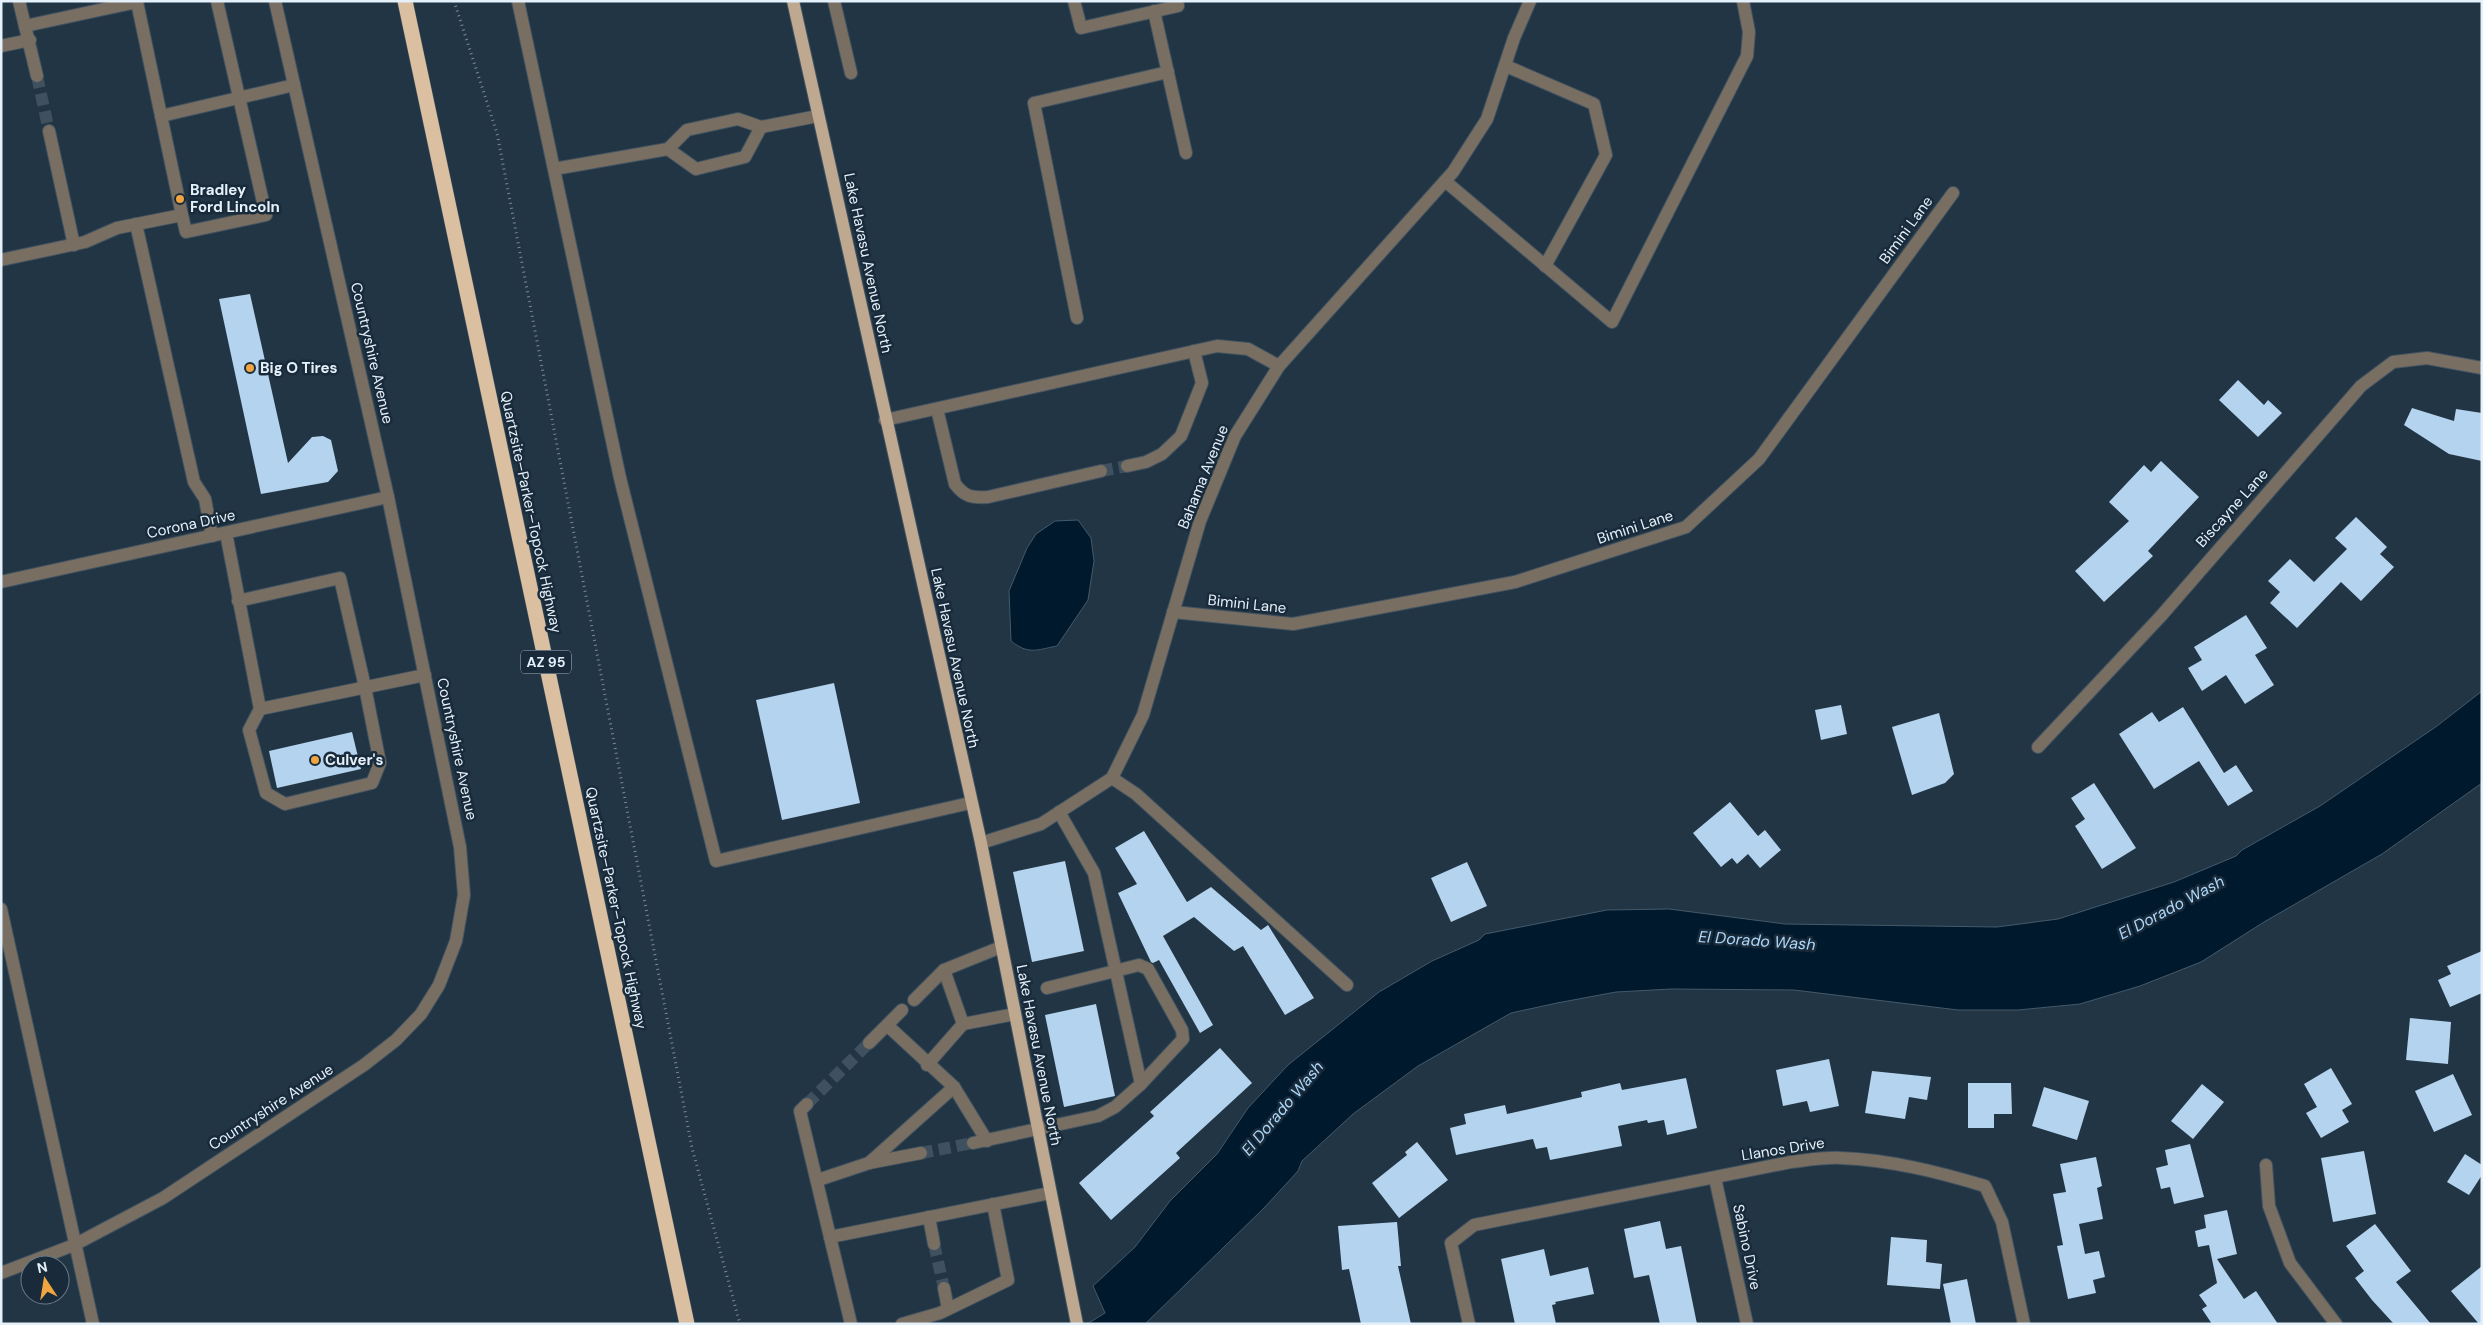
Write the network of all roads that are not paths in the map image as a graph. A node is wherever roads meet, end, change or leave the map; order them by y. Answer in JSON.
{"nodes":[{"id":1,"x":19,"y":1,"type":"edge"},
{"id":2,"x":217,"y":1,"type":"edge"},
{"id":3,"x":275,"y":1,"type":"edge"},
{"id":4,"x":404,"y":1,"type":"edge"},
{"id":5,"x":518,"y":1,"type":"edge"},
{"id":6,"x":793,"y":1,"type":"edge"},
{"id":7,"x":834,"y":1,"type":"edge"},
{"id":8,"x":1074,"y":1,"type":"edge"},
{"id":9,"x":1177,"y":1,"type":"edge"},
{"id":10,"x":1530,"y":1,"type":"edge"},
{"id":11,"x":1743,"y":1,"type":"edge"},
{"id":12,"x":139,"y":2,"type":"edge"},
{"id":13,"x":1154,"y":11,"type":"junction"},
{"id":14,"x":25,"y":26,"type":"junction"},
{"id":15,"x":30,"y":40,"type":"junction"},
{"id":16,"x":1,"y":46,"type":"edge"},
{"id":17,"x":1506,"y":66,"type":"junction"},
{"id":18,"x":1168,"y":72,"type":"junction"},
{"id":19,"x":851,"y":73,"type":"dead end"},
{"id":20,"x":38,"y":76,"type":"tunnel mouth"},
{"id":21,"x":294,"y":85,"type":"junction"},
{"id":22,"x":239,"y":97,"type":"junction"},
{"id":23,"x":161,"y":116,"type":"junction"},
{"id":24,"x":818,"y":116,"type":"junction"},
{"id":25,"x":761,"y":127,"type":"junction"},
{"id":26,"x":49,"y":131,"type":"tunnel mouth"},
{"id":27,"x":668,"y":149,"type":"junction"},
{"id":28,"x":1186,"y":153,"type":"dead end"},
{"id":29,"x":554,"y":169,"type":"junction"},
{"id":30,"x":1445,"y":181,"type":"junction"},
{"id":31,"x":1953,"y":193,"type":"dead end"},
{"id":32,"x":182,"y":215,"type":"junction"},
{"id":33,"x":136,"y":224,"type":"junction"},
{"id":34,"x":74,"y":245,"type":"junction"},
{"id":35,"x":1,"y":260,"type":"edge"},
{"id":36,"x":1545,"y":266,"type":"junction"},
{"id":37,"x":1077,"y":318,"type":"dead end"},
{"id":38,"x":1194,"y":351,"type":"junction"},
{"id":39,"x":1279,"y":366,"type":"junction"},
{"id":40,"x":2482,"y":368,"type":"edge"},
{"id":41,"x":937,"y":409,"type":"junction"},
{"id":42,"x":886,"y":420,"type":"junction"},
{"id":43,"x":1127,"y":466,"type":"tunnel mouth"},
{"id":44,"x":1101,"y":471,"type":"tunnel mouth"},
{"id":45,"x":388,"y":497,"type":"junction"},
{"id":46,"x":226,"y":533,"type":"junction"},
{"id":47,"x":212,"y":536,"type":"junction"},
{"id":48,"x":1,"y":582,"type":"edge"},
{"id":49,"x":238,"y":601,"type":"junction"},
{"id":50,"x":1173,"y":612,"type":"junction"},
{"id":51,"x":425,"y":675,"type":"junction"},
{"id":52,"x":365,"y":687,"type":"junction"},
{"id":53,"x":260,"y":708,"type":"junction"},
{"id":54,"x":2038,"y":747,"type":"dead end"},
{"id":55,"x":1112,"y":778,"type":"junction"},
{"id":56,"x":970,"y":802,"type":"junction"},
{"id":57,"x":1059,"y":812,"type":"junction"},
{"id":58,"x":981,"y":843,"type":"junction"},
{"id":59,"x":2,"y":917,"type":"edge"},
{"id":60,"x":1001,"y":947,"type":"junction"},
{"id":61,"x":944,"y":970,"type":"junction"},
{"id":62,"x":1116,"y":971,"type":"junction"},
{"id":63,"x":1347,"y":984,"type":"dead end"},
{"id":64,"x":1047,"y":988,"type":"dead end"},
{"id":65,"x":914,"y":1000,"type":"dead end"},
{"id":66,"x":902,"y":1010,"type":"dead end"},
{"id":67,"x":1015,"y":1014,"type":"junction"},
{"id":68,"x":963,"y":1024,"type":"junction"},
{"id":69,"x":888,"y":1026,"type":"junction"},
{"id":70,"x":869,"y":1043,"type":"tunnel mouth"},
{"id":71,"x":927,"y":1065,"type":"junction"},
{"id":72,"x":1141,"y":1084,"type":"junction"},
{"id":73,"x":954,"y":1087,"type":"junction"},
{"id":74,"x":807,"y":1104,"type":"tunnel mouth"},
{"id":75,"x":1038,"y":1131,"type":"junction"},
{"id":76,"x":987,"y":1140,"type":"junction"},
{"id":77,"x":973,"y":1143,"type":"tunnel mouth"},
{"id":78,"x":921,"y":1153,"type":"tunnel mouth"},
{"id":79,"x":869,"y":1163,"type":"junction"},
{"id":80,"x":2266,"y":1165,"type":"dead end"},
{"id":81,"x":1715,"y":1178,"type":"junction"},
{"id":82,"x":818,"y":1180,"type":"junction"},
{"id":83,"x":1050,"y":1193,"type":"junction"},
{"id":84,"x":993,"y":1204,"type":"junction"},
{"id":85,"x":928,"y":1217,"type":"junction"},
{"id":86,"x":830,"y":1237,"type":"junction"},
{"id":87,"x":934,"y":1244,"type":"tunnel mouth"},
{"id":88,"x":74,"y":1245,"type":"junction"},
{"id":89,"x":1,"y":1273,"type":"edge"},
{"id":90,"x":944,"y":1288,"type":"tunnel mouth"},
{"id":91,"x":948,"y":1309,"type":"junction"},
{"id":92,"x":93,"y":1324,"type":"edge"},
{"id":93,"x":687,"y":1324,"type":"edge"},
{"id":94,"x":851,"y":1324,"type":"edge"},
{"id":95,"x":902,"y":1324,"type":"edge"},
{"id":96,"x":1077,"y":1324,"type":"edge"},
{"id":97,"x":1468,"y":1324,"type":"edge"},
{"id":98,"x":1747,"y":1324,"type":"edge"},
{"id":99,"x":2024,"y":1324,"type":"edge"},
{"id":100,"x":2336,"y":1324,"type":"edge"}],
"edges":[{"from":1,"to":14,"type":"street"},
{"from":2,"to":22,"type":"street"},
{"from":3,"to":21,"type":"street","name":"Countryshire Avenue"},
{"from":4,"to":93,"type":"highway","name":"Quartzsite–Parker–Topock Highway","number":"AZ 95"},
{"from":5,"to":29,"type":"street"},
{"from":6,"to":24,"type":"main road","name":"Lake Havasu Avenue North"},
{"from":7,"to":19,"type":"street"},
{"from":8,"to":13,"type":"street"},
{"from":9,"to":13,"type":"street"},
{"from":10,"to":17,"type":"street","name":"Bahama Avenue"},
{"from":11,"to":36,"type":"street"},
{"from":12,"to":14,"type":"street"},
{"from":12,"to":23,"type":"street"},
{"from":13,"to":18,"type":"street"},
{"from":14,"to":15,"type":"street"},
{"from":15,"to":16,"type":"street"},
{"from":15,"to":20,"type":"street"},
{"from":17,"to":30,"type":"street","name":"Bahama Avenue"},
{"from":17,"to":36,"type":"street"},
{"from":18,"to":28,"type":"street"},
{"from":18,"to":37,"type":"street"},
{"from":21,"to":22,"type":"street"},
{"from":21,"to":45,"type":"street","name":"Countryshire Avenue"},
{"from":22,"to":23,"type":"street"},
{"from":22,"to":32,"type":"street"},
{"from":23,"to":32,"type":"street"},
{"from":24,"to":25,"type":"street"},
{"from":24,"to":42,"type":"main road","name":"Lake Havasu Avenue North"},
{"from":25,"to":27,"type":"street"},
{"from":25,"to":27,"type":"street"},
{"from":26,"to":34,"type":"street"},
{"from":27,"to":29,"type":"street"},
{"from":29,"to":56,"type":"street"},
{"from":30,"to":36,"type":"street"},
{"from":30,"to":39,"type":"street","name":"Bahama Avenue"},
{"from":31,"to":50,"type":"street","name":"Bimini Lane"},
{"from":32,"to":33,"type":"street"},
{"from":33,"to":34,"type":"street"},
{"from":33,"to":47,"type":"street"},
{"from":34,"to":35,"type":"street"},
{"from":38,"to":39,"type":"street"},
{"from":38,"to":41,"type":"street"},
{"from":38,"to":43,"type":"street"},
{"from":39,"to":50,"type":"street","name":"Bahama Avenue"},
{"from":40,"to":54,"type":"street","name":"Biscayne Lane"},
{"from":41,"to":42,"type":"street"},
{"from":41,"to":44,"type":"street"},
{"from":42,"to":56,"type":"main road","name":"Lake Havasu Avenue North"},
{"from":45,"to":46,"type":"street","name":"Corona Drive"},
{"from":45,"to":51,"type":"street","name":"Countryshire Avenue"},
{"from":46,"to":47,"type":"street","name":"Corona Drive"},
{"from":46,"to":49,"type":"street"},
{"from":47,"to":48,"type":"street","name":"Corona Drive"},
{"from":49,"to":52,"type":"street"},
{"from":49,"to":53,"type":"street"},
{"from":50,"to":55,"type":"street","name":"Bahama Avenue"},
{"from":51,"to":52,"type":"street"},
{"from":51,"to":88,"type":"street","name":"Countryshire Avenue"},
{"from":52,"to":53,"type":"street"},
{"from":52,"to":53,"type":"street"},
{"from":55,"to":57,"type":"street"},
{"from":55,"to":63,"type":"street"},
{"from":56,"to":58,"type":"main road","name":"Lake Havasu Avenue North"},
{"from":57,"to":58,"type":"street"},
{"from":57,"to":62,"type":"street"},
{"from":58,"to":60,"type":"main road","name":"Lake Havasu Avenue North"},
{"from":59,"to":88,"type":"street"},
{"from":60,"to":61,"type":"street"},
{"from":60,"to":67,"type":"main road","name":"Lake Havasu Avenue North"},
{"from":61,"to":65,"type":"street"},
{"from":61,"to":68,"type":"street"},
{"from":62,"to":64,"type":"street"},
{"from":62,"to":72,"type":"street"},
{"from":62,"to":72,"type":"street"},
{"from":66,"to":69,"type":"street"},
{"from":67,"to":68,"type":"street"},
{"from":67,"to":75,"type":"main road","name":"Lake Havasu Avenue North"},
{"from":68,"to":71,"type":"street"},
{"from":69,"to":70,"type":"street"},
{"from":69,"to":71,"type":"street"},
{"from":71,"to":73,"type":"street"},
{"from":72,"to":75,"type":"street"},
{"from":73,"to":76,"type":"street"},
{"from":73,"to":79,"type":"street"},
{"from":74,"to":82,"type":"street"},
{"from":75,"to":76,"type":"street"},
{"from":75,"to":83,"type":"main road","name":"Lake Havasu Avenue North"},
{"from":76,"to":77,"type":"street"},
{"from":78,"to":79,"type":"street"},
{"from":79,"to":82,"type":"street"},
{"from":80,"to":100,"type":"street"},
{"from":81,"to":97,"type":"street","name":"Llanos Drive"},
{"from":81,"to":98,"type":"street","name":"Sabino Drive"},
{"from":81,"to":99,"type":"street","name":"Llanos Drive"},
{"from":82,"to":86,"type":"street"},
{"from":83,"to":84,"type":"street"},
{"from":83,"to":96,"type":"main road","name":"Lake Havasu Avenue North"},
{"from":84,"to":85,"type":"street"},
{"from":84,"to":91,"type":"street"},
{"from":85,"to":86,"type":"street"},
{"from":85,"to":87,"type":"street"},
{"from":86,"to":94,"type":"street"},
{"from":88,"to":89,"type":"street","name":"Countryshire Avenue"},
{"from":88,"to":92,"type":"street"},
{"from":90,"to":91,"type":"street"},
{"from":91,"to":95,"type":"street"}]}
